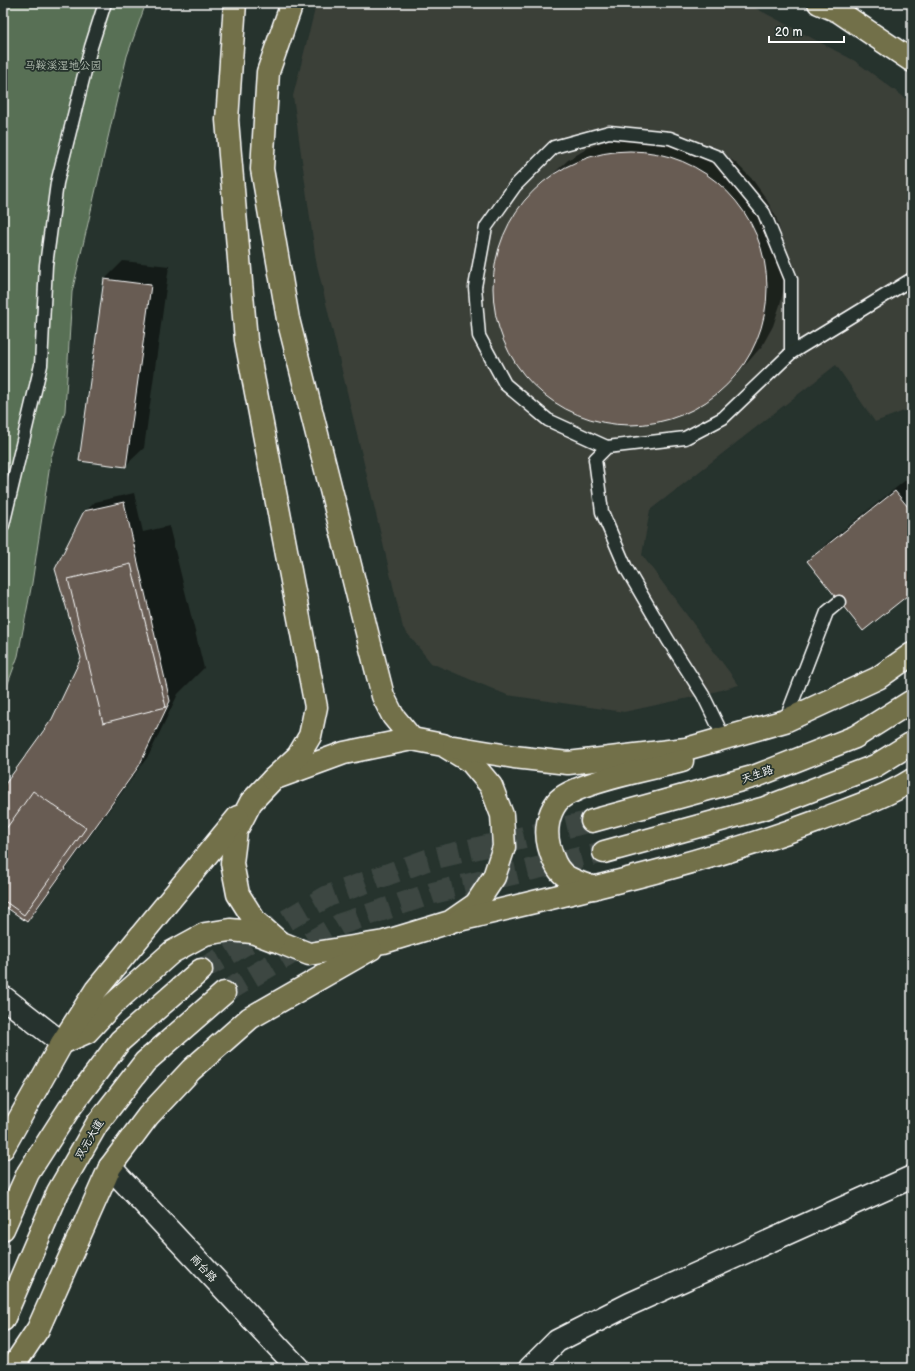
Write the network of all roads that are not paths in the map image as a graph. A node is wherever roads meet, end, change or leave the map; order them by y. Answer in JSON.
{"nodes":[{"id":1,"x":105,"y":3,"type":"edge"},
{"id":2,"x":235,"y":3,"type":"edge"},
{"id":3,"x":292,"y":3,"type":"edge"},
{"id":4,"x":819,"y":3,"type":"edge"},
{"id":5,"x":912,"y":61,"type":"edge"},
{"id":6,"x":912,"y":279,"type":"edge"},
{"id":7,"x":791,"y":353,"type":"junction"},
{"id":8,"x":607,"y":447,"type":"junction"},
{"id":9,"x":3,"y":525,"type":"edge"},
{"id":10,"x":839,"y":602,"type":"dead end"},
{"id":11,"x":912,"y":654,"type":"edge"},
{"id":12,"x":878,"y":678,"type":"junction"},
{"id":13,"x":912,"y":701,"type":"edge"},
{"id":14,"x":785,"y":721,"type":"junction"},
{"id":15,"x":724,"y":738,"type":"junction"},
{"id":16,"x":412,"y":739,"type":"junction"},
{"id":17,"x":912,"y":743,"type":"edge"},
{"id":18,"x":443,"y":745,"type":"junction"},
{"id":19,"x":273,"y":779,"type":"junction"},
{"id":20,"x":912,"y":780,"type":"edge"},
{"id":21,"x":251,"y":802,"type":"junction"},
{"id":22,"x":592,"y":821,"type":"tunnel mouth"},
{"id":23,"x":604,"y":852,"type":"tunnel mouth"},
{"id":24,"x":594,"y":888,"type":"junction"},
{"id":25,"x":450,"y":922,"type":"junction"},
{"id":26,"x":280,"y":942,"type":"junction"},
{"id":27,"x":384,"y":942,"type":"junction"},
{"id":28,"x":202,"y":970,"type":"tunnel mouth"},
{"id":29,"x":224,"y":993,"type":"tunnel mouth"},
{"id":30,"x":3,"y":997,"type":"edge"},
{"id":31,"x":62,"y":1043,"type":"junction"},
{"id":32,"x":3,"y":1148,"type":"edge"},
{"id":33,"x":110,"y":1167,"type":"junction"},
{"id":34,"x":912,"y":1177,"type":"edge"},
{"id":35,"x":3,"y":1230,"type":"edge"},
{"id":36,"x":3,"y":1320,"type":"edge"},
{"id":37,"x":12,"y":1368,"type":"edge"},
{"id":38,"x":298,"y":1368,"type":"edge"},
{"id":39,"x":530,"y":1368,"type":"edge"}],
"edges":[{"from":1,"to":9,"type":"lane"},
{"from":2,"to":19,"type":"main road"},
{"from":3,"to":16,"type":"main road"},
{"from":4,"to":5,"type":"main road"},
{"from":6,"to":7,"type":"lane"},
{"from":7,"to":8,"type":"lane"},
{"from":7,"to":8,"type":"lane"},
{"from":8,"to":15,"type":"lane"},
{"from":10,"to":14,"type":"lane"},
{"from":11,"to":12,"type":"main road"},
{"from":12,"to":14,"type":"main road"},
{"from":12,"to":24,"type":"main road"},
{"from":13,"to":22,"type":"main road","name":"天生路"},
{"from":14,"to":15,"type":"main road"},
{"from":15,"to":18,"type":"main road"},
{"from":16,"to":18,"type":"main road"},
{"from":16,"to":19,"type":"main road"},
{"from":17,"to":23,"type":"main road"},
{"from":18,"to":25,"type":"main road"},
{"from":19,"to":21,"type":"main road"},
{"from":20,"to":24,"type":"main road"},
{"from":21,"to":26,"type":"main road"},
{"from":21,"to":31,"type":"main road"},
{"from":24,"to":25,"type":"main road"},
{"from":25,"to":27,"type":"main road"},
{"from":26,"to":27,"type":"main road"},
{"from":26,"to":31,"type":"main road"},
{"from":27,"to":33,"type":"main road"},
{"from":28,"to":35,"type":"main road"},
{"from":29,"to":36,"type":"main road","name":"双元大道"},
{"from":30,"to":31,"type":"street"},
{"from":31,"to":32,"type":"main road"},
{"from":33,"to":37,"type":"main road"},
{"from":33,"to":38,"type":"street","name":"雨台路"},
{"from":34,"to":39,"type":"street"}]}
